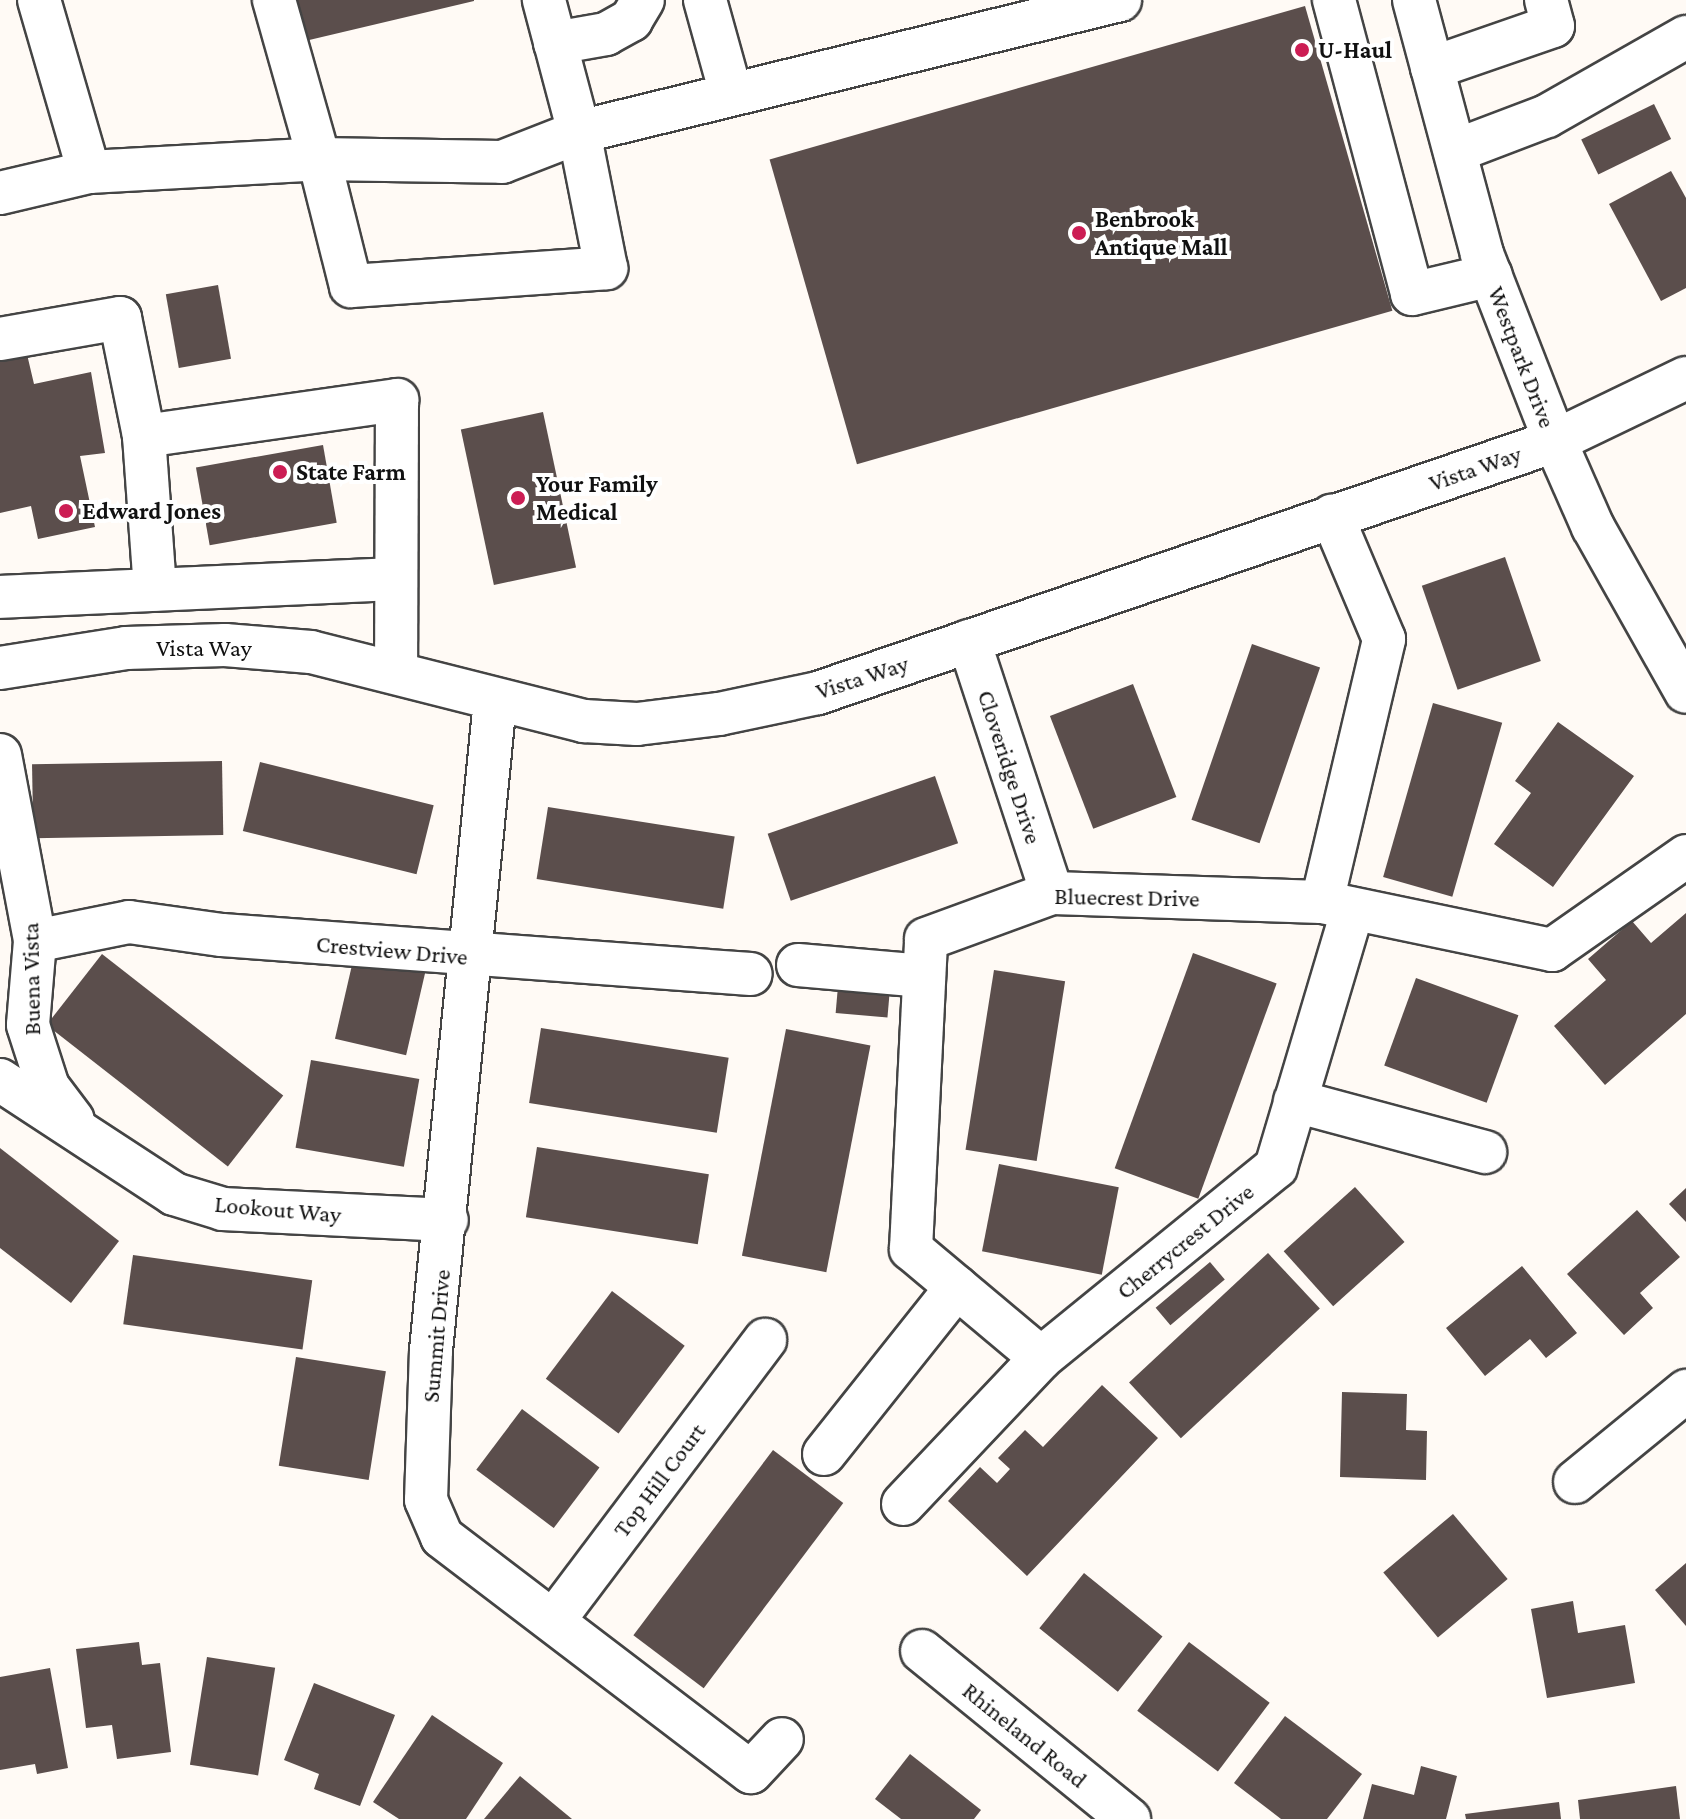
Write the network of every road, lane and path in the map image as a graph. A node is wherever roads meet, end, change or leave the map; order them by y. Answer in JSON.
{"nodes":[{"id":1,"x":39,"y":0,"type":"edge"},
{"id":2,"x":274,"y":0,"type":"edge"},
{"id":3,"x":544,"y":0,"type":"edge"},
{"id":4,"x":643,"y":0,"type":"edge"},
{"id":5,"x":705,"y":0,"type":"edge"},
{"id":6,"x":1334,"y":0,"type":"edge"},
{"id":7,"x":1414,"y":0,"type":"edge"},
{"id":8,"x":1546,"y":0,"type":"edge"},
{"id":9,"x":1112,"y":1,"type":"edge"},
{"id":10,"x":1006,"y":13,"type":"edge"},
{"id":11,"x":1686,"y":37,"type":"edge"},
{"id":12,"x":555,"y":43,"type":"junction"},
{"id":13,"x":1432,"y":68,"type":"junction"},
{"id":14,"x":731,"y":94,"type":"junction"},
{"id":15,"x":579,"y":132,"type":"junction"},
{"id":16,"x":1455,"y":151,"type":"junction"},
{"id":17,"x":319,"y":159,"type":"junction"},
{"id":18,"x":89,"y":172,"type":"junction"},
{"id":19,"x":0,"y":193,"type":"edge"},
{"id":20,"x":1491,"y":275,"type":"junction"},
{"id":21,"x":0,"y":339,"type":"edge"},
{"id":22,"x":1686,"y":378,"type":"edge"},
{"id":23,"x":144,"y":436,"type":"junction"},
{"id":24,"x":1555,"y":441,"type":"junction"},
{"id":25,"x":1332,"y":516,"type":"junction"},
{"id":26,"x":396,"y":579,"type":"junction"},
{"id":27,"x":155,"y":590,"type":"junction"},
{"id":28,"x":0,"y":597,"type":"edge"},
{"id":29,"x":969,"y":641,"type":"junction"},
{"id":30,"x":0,"y":668,"type":"edge"},
{"id":31,"x":396,"y":672,"type":"junction"},
{"id":32,"x":1686,"y":692,"type":"edge"},
{"id":33,"x":495,"y":701,"type":"junction"},
{"id":34,"x":0,"y":755,"type":"edge"},
{"id":35,"x":1686,"y":856,"type":"edge"},
{"id":36,"x":1052,"y":893,"type":"junction"},
{"id":37,"x":1337,"y":906,"type":"junction"},
{"id":38,"x":35,"y":941,"type":"junction"},
{"id":39,"x":467,"y":956,"type":"junction"},
{"id":40,"x":798,"y":965,"type":"dead end"},
{"id":41,"x":751,"y":974,"type":"dead end"},
{"id":42,"x":924,"y":976,"type":"junction"},
{"id":43,"x":0,"y":1080,"type":"edge"},
{"id":44,"x":1295,"y":1101,"type":"junction"},
{"id":45,"x":89,"y":1140,"type":"junction"},
{"id":46,"x":1485,"y":1152,"type":"dead end"},
{"id":47,"x":447,"y":1220,"type":"junction"},
{"id":48,"x":957,"y":1287,"type":"junction"},
{"id":49,"x":765,"y":1340,"type":"dead end"},
{"id":50,"x":1041,"y":1358,"type":"junction"},
{"id":51,"x":1686,"y":1391,"type":"edge"},
{"id":52,"x":824,"y":1454,"type":"dead end"},
{"id":53,"x":1575,"y":1482,"type":"dead end"},
{"id":54,"x":903,"y":1504,"type":"dead end"},
{"id":55,"x":554,"y":1620,"type":"junction"},
{"id":56,"x":922,"y":1651,"type":"dead end"},
{"id":57,"x":782,"y":1739,"type":"dead end"},
{"id":58,"x":1129,"y":1819,"type":"edge"}],
"edges":[{"from":1,"to":18,"type":"street"},
{"from":2,"to":17,"type":"street"},
{"from":3,"to":12,"type":"street"},
{"from":4,"to":12,"type":"street"},
{"from":5,"to":14,"type":"street"},
{"from":6,"to":20,"type":"street"},
{"from":7,"to":13,"type":"street","name":"Westpark Drive"},
{"from":8,"to":13,"type":"street"},
{"from":9,"to":10,"type":"street"},
{"from":10,"to":14,"type":"street"},
{"from":11,"to":16,"type":"street"},
{"from":12,"to":15,"type":"street"},
{"from":13,"to":16,"type":"street","name":"Westpark Drive"},
{"from":14,"to":15,"type":"street"},
{"from":15,"to":17,"type":"street"},
{"from":15,"to":17,"type":"street"},
{"from":16,"to":20,"type":"street","name":"Westpark Drive"},
{"from":17,"to":18,"type":"street"},
{"from":18,"to":19,"type":"street"},
{"from":20,"to":24,"type":"street","name":"Westpark Drive"},
{"from":21,"to":23,"type":"street"},
{"from":22,"to":24,"type":"street","name":"Vista Way"},
{"from":23,"to":26,"type":"street"},
{"from":23,"to":27,"type":"street"},
{"from":24,"to":25,"type":"street","name":"Vista Way"},
{"from":24,"to":32,"type":"street","name":"Westpark Drive"},
{"from":25,"to":29,"type":"street","name":"Vista Way"},
{"from":25,"to":37,"type":"street","name":"Cherrycrest Drive"},
{"from":26,"to":27,"type":"street"},
{"from":26,"to":31,"type":"street"},
{"from":27,"to":28,"type":"street"},
{"from":29,"to":33,"type":"street","name":"Vista Way"},
{"from":29,"to":36,"type":"street","name":"Cloveridge Drive"},
{"from":30,"to":31,"type":"street","name":"Vista Way"},
{"from":31,"to":33,"type":"street","name":"Vista Way"},
{"from":33,"to":39,"type":"street","name":"Summit Drive"},
{"from":34,"to":38,"type":"street","name":"Buena Vista"},
{"from":35,"to":37,"type":"street","name":"Bluecrest Drive"},
{"from":36,"to":37,"type":"street","name":"Bluecrest Drive"},
{"from":36,"to":42,"type":"street","name":"Bluecrest Drive"},
{"from":37,"to":44,"type":"street","name":"Cherrycrest Drive"},
{"from":38,"to":39,"type":"street","name":"Crestview Drive"},
{"from":38,"to":45,"type":"street","name":"Buena Vista"},
{"from":39,"to":41,"type":"street","name":"Crestview Drive"},
{"from":39,"to":47,"type":"street","name":"Summit Drive"},
{"from":40,"to":42,"type":"street"},
{"from":42,"to":48,"type":"street","name":"Bluecrest Drive"},
{"from":43,"to":45,"type":"street","name":"Lookout Way"},
{"from":44,"to":46,"type":"street"},
{"from":44,"to":50,"type":"street","name":"Cherrycrest Drive"},
{"from":45,"to":47,"type":"street","name":"Lookout Way"},
{"from":47,"to":55,"type":"street","name":"Summit Drive"},
{"from":48,"to":50,"type":"street","name":"Bluecrest Drive"},
{"from":48,"to":52,"type":"street"},
{"from":49,"to":55,"type":"street","name":"Top Hill Court"},
{"from":50,"to":54,"type":"street","name":"Cherrycrest Drive"},
{"from":51,"to":53,"type":"street"},
{"from":55,"to":57,"type":"street","name":"Summit Drive"},
{"from":56,"to":58,"type":"street","name":"Rhineland Road"}]}
